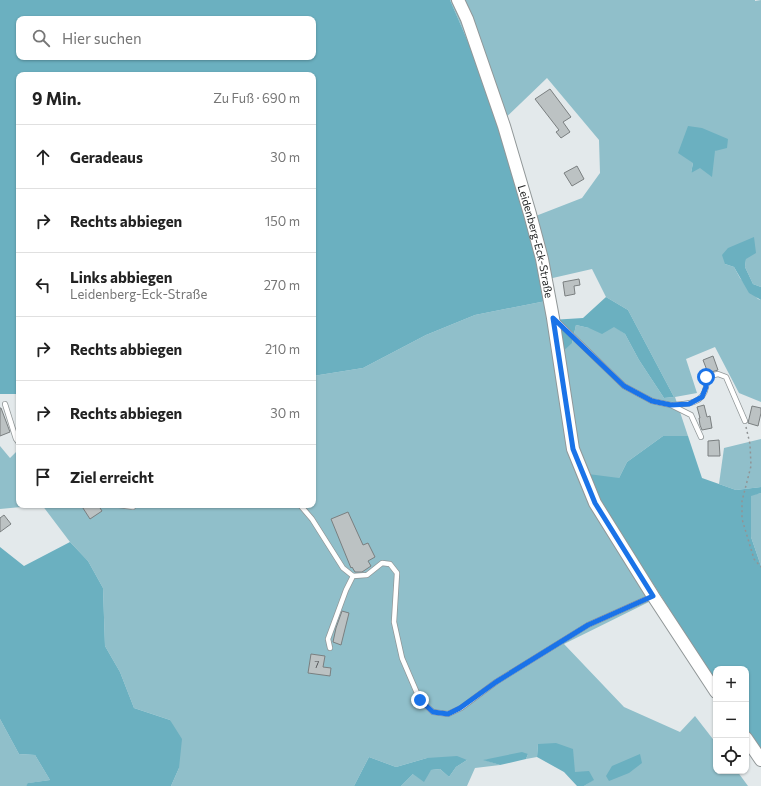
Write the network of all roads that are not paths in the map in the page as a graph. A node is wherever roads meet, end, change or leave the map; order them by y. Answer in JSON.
{"nodes":[{"id":1,"x":458,"y":0,"type":"edge"},
{"id":2,"x":553,"y":318,"type":"junction"},
{"id":3,"x":5,"y":404,"type":"dead end"},
{"id":4,"x":671,"y":405,"type":"junction"},
{"id":5,"x":745,"y":421,"type":"road end"},
{"id":6,"x":701,"y":437,"type":"dead end"},
{"id":7,"x":16,"y":439,"type":"edge"},
{"id":8,"x":303,"y":508,"type":"edge"},
{"id":9,"x":353,"y":576,"type":"junction"},
{"id":10,"x":653,"y":596,"type":"junction"},
{"id":11,"x":330,"y":648,"type":"dead end"},
{"id":12,"x":713,"y":687,"type":"edge"},
{"id":13,"x":749,"y":742,"type":"edge"},
{"id":14,"x":761,"y":760,"type":"edge"}],
"edges":[{"from":1,"to":2,"type":"street","name":"Leidenberg-Eck-Straße"},
{"from":2,"to":4,"type":"lane"},
{"from":2,"to":10,"type":"street","name":"Leidenberg-Eck-Straße"},
{"from":3,"to":7,"type":"lane"},
{"from":4,"to":5,"type":"lane"},
{"from":4,"to":6,"type":"lane"},
{"from":8,"to":9,"type":"lane"},
{"from":9,"to":10,"type":"lane"},
{"from":9,"to":11,"type":"lane"},
{"from":10,"to":12,"type":"street","name":"Leidenberg-Eck-Straße"},
{"from":13,"to":14,"type":"street"}]}
